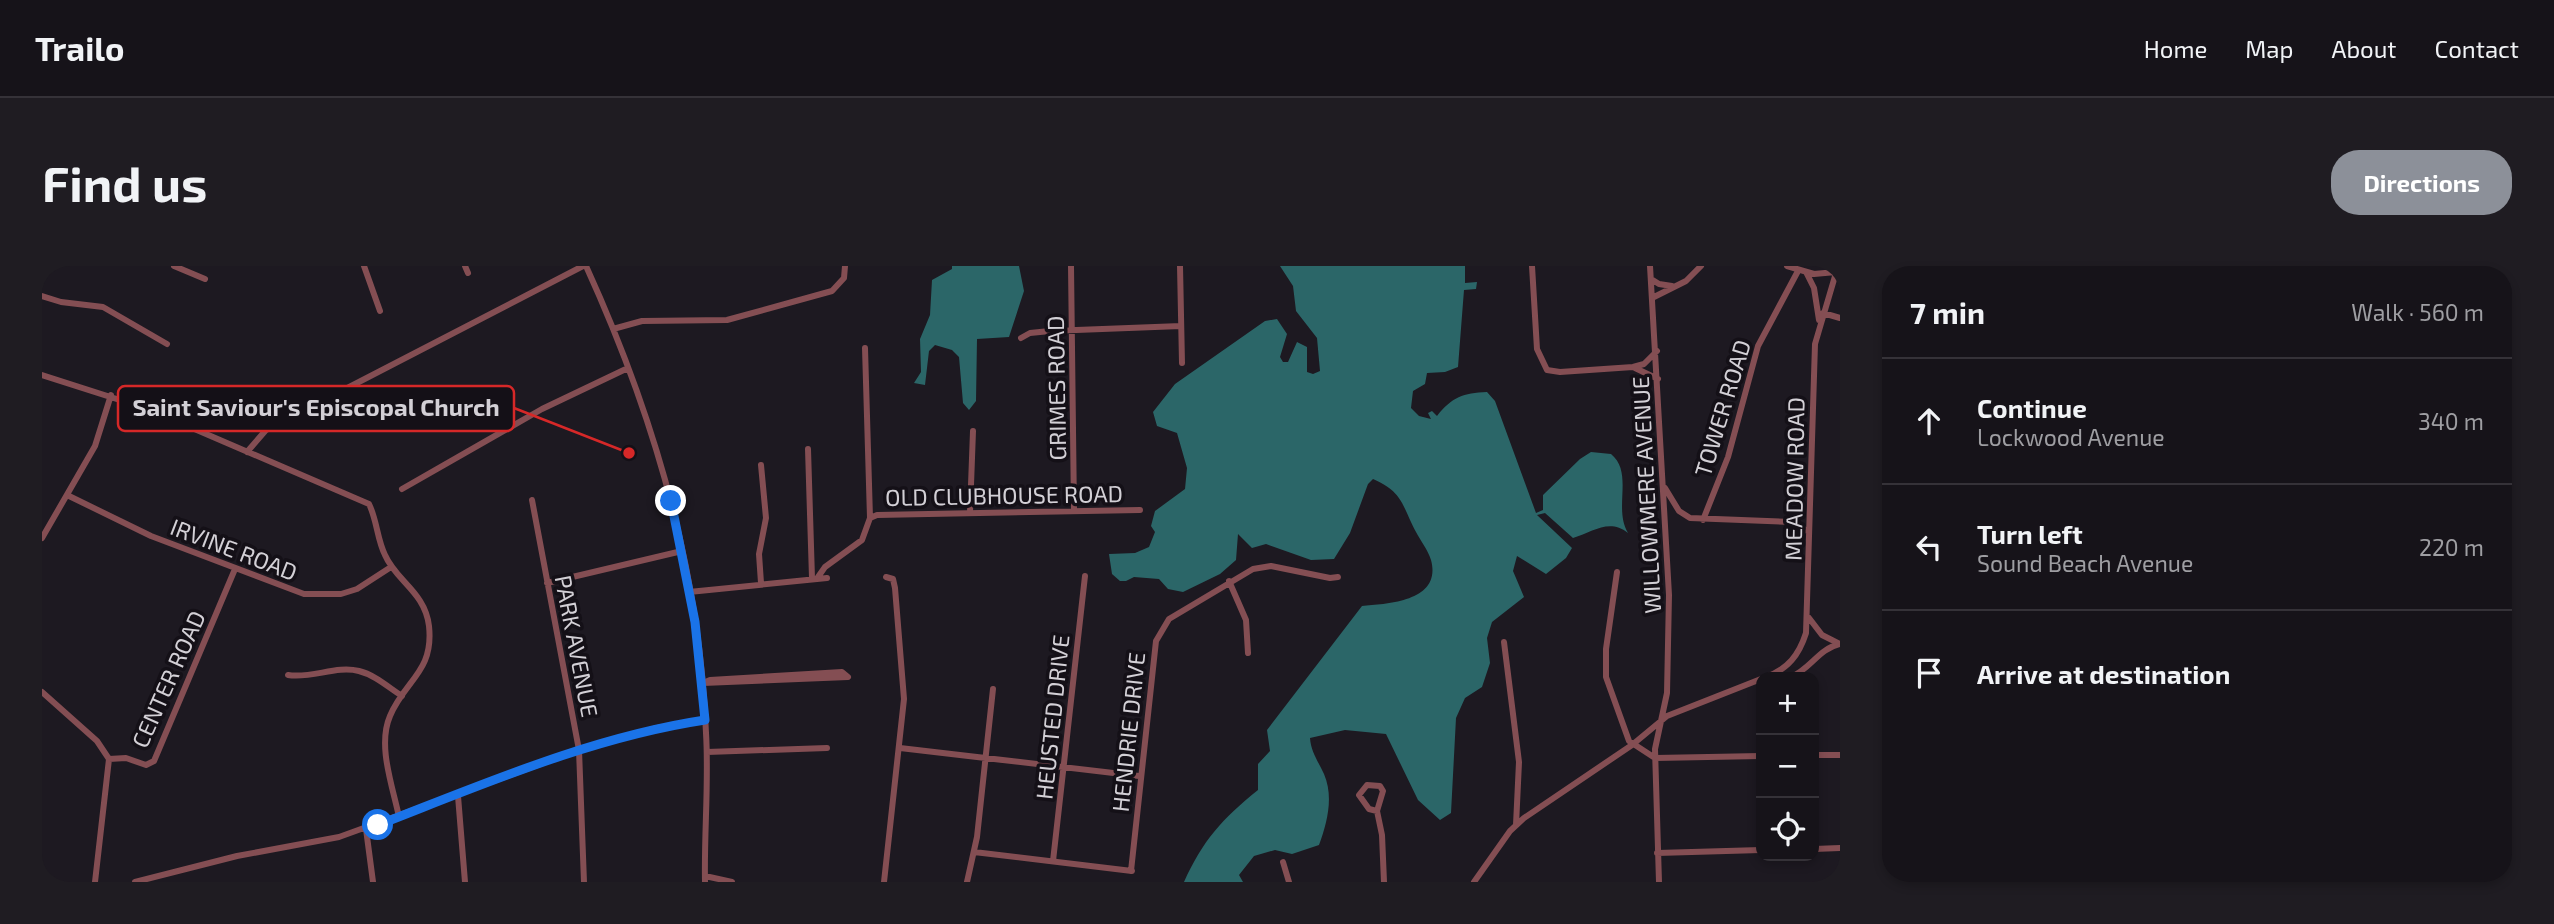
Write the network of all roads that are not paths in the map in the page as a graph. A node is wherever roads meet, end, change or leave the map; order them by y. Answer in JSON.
{"nodes":[{"id":1,"x":174,"y":266,"type":"edge"},
{"id":2,"x":364,"y":266,"type":"edge"},
{"id":3,"x":584,"y":266,"type":"edge"},
{"id":4,"x":845,"y":266,"type":"edge"},
{"id":5,"x":1071,"y":266,"type":"edge"},
{"id":6,"x":1180,"y":266,"type":"edge"},
{"id":7,"x":1532,"y":266,"type":"edge"},
{"id":8,"x":1650,"y":266,"type":"edge"},
{"id":9,"x":1701,"y":266,"type":"edge"},
{"id":10,"x":1787,"y":266,"type":"edge"},
{"id":11,"x":1838,"y":269,"type":"edge"},
{"id":12,"x":1802,"y":271,"type":"junction"},
{"id":13,"x":205,"y":279,"type":"dead end"},
{"id":14,"x":1651,"y":279,"type":"junction"},
{"id":15,"x":1674,"y":285,"type":"junction"},
{"id":16,"x":42,"y":296,"type":"edge"},
{"id":17,"x":1653,"y":298,"type":"junction"},
{"id":18,"x":380,"y":310,"type":"dead end"},
{"id":19,"x":1823,"y":313,"type":"junction"},
{"id":20,"x":1840,"y":318,"type":"edge"},
{"id":21,"x":1820,"y":322,"type":"junction"},
{"id":22,"x":1181,"y":326,"type":"junction"},
{"id":23,"x":613,"y":329,"type":"junction"},
{"id":24,"x":1072,"y":331,"type":"junction"},
{"id":25,"x":1021,"y":338,"type":"dead end"},
{"id":26,"x":167,"y":344,"type":"dead end"},
{"id":27,"x":865,"y":348,"type":"dead end"},
{"id":28,"x":1657,"y":351,"type":"junction"},
{"id":29,"x":1182,"y":363,"type":"dead end"},
{"id":30,"x":628,"y":368,"type":"junction"},
{"id":31,"x":1633,"y":368,"type":"junction"},
{"id":32,"x":42,"y":375,"type":"edge"},
{"id":33,"x":1658,"y":379,"type":"junction"},
{"id":34,"x":111,"y":396,"type":"junction"},
{"id":35,"x":973,"y":430,"type":"dead end"},
{"id":36,"x":808,"y":449,"type":"dead end"},
{"id":37,"x":247,"y":452,"type":"junction"},
{"id":38,"x":761,"y":466,"type":"dead end"},
{"id":39,"x":1664,"y":487,"type":"junction"},
{"id":40,"x":402,"y":489,"type":"dead end"},
{"id":41,"x":68,"y":495,"type":"junction"},
{"id":42,"x":531,"y":500,"type":"dead end"},
{"id":43,"x":1074,"y":510,"type":"junction"},
{"id":44,"x":1140,"y":510,"type":"dead end"},
{"id":45,"x":970,"y":512,"type":"junction"},
{"id":46,"x":1810,"y":516,"type":"junction"},
{"id":47,"x":870,"y":518,"type":"junction"},
{"id":48,"x":1703,"y":520,"type":"junction"},
{"id":49,"x":1793,"y":522,"type":"junction"},
{"id":50,"x":1810,"y":532,"type":"junction"},
{"id":51,"x":42,"y":538,"type":"edge"},
{"id":52,"x":682,"y":551,"type":"junction"},
{"id":53,"x":391,"y":568,"type":"junction"},
{"id":54,"x":234,"y":569,"type":"junction"},
{"id":55,"x":1617,"y":572,"type":"dead end"},
{"id":56,"x":1085,"y":576,"type":"dead end"},
{"id":57,"x":1338,"y":576,"type":"dead end"},
{"id":58,"x":815,"y":578,"type":"junction"},
{"id":59,"x":827,"y":578,"type":"dead end"},
{"id":60,"x":889,"y":578,"type":"dead end"},
{"id":61,"x":1229,"y":581,"type":"junction"},
{"id":62,"x":547,"y":583,"type":"junction"},
{"id":63,"x":761,"y":583,"type":"junction"},
{"id":64,"x":689,"y":592,"type":"junction"},
{"id":65,"x":1809,"y":616,"type":"junction"},
{"id":66,"x":1504,"y":642,"type":"dead end"},
{"id":67,"x":1840,"y":644,"type":"edge"},
{"id":68,"x":1248,"y":653,"type":"dead end"},
{"id":69,"x":1777,"y":672,"type":"edge"},
{"id":70,"x":1803,"y":672,"type":"edge"},
{"id":71,"x":288,"y":675,"type":"dead end"},
{"id":72,"x":1756,"y":681,"type":"edge"},
{"id":73,"x":703,"y":683,"type":"junction"},
{"id":74,"x":993,"y":689,"type":"dead end"},
{"id":75,"x":42,"y":692,"type":"edge"},
{"id":76,"x":402,"y":696,"type":"junction"},
{"id":77,"x":705,"y":720,"type":"junction"},
{"id":78,"x":1660,"y":721,"type":"junction"},
{"id":79,"x":1632,"y":745,"type":"junction"},
{"id":80,"x":827,"y":748,"type":"dead end"},
{"id":81,"x":900,"y":748,"type":"junction"},
{"id":82,"x":579,"y":750,"type":"junction"},
{"id":83,"x":707,"y":752,"type":"junction"},
{"id":84,"x":1819,"y":755,"type":"edge"},
{"id":85,"x":1840,"y":755,"type":"edge"},
{"id":86,"x":1756,"y":757,"type":"edge"},
{"id":87,"x":1655,"y":758,"type":"junction"},
{"id":88,"x":109,"y":759,"type":"junction"},
{"id":89,"x":986,"y":759,"type":"junction"},
{"id":90,"x":1064,"y":768,"type":"junction"},
{"id":91,"x":1139,"y":776,"type":"junction"},
{"id":92,"x":458,"y":796,"type":"junction"},
{"id":93,"x":1377,"y":811,"type":"junction"},
{"id":94,"x":400,"y":817,"type":"junction"},
{"id":95,"x":1516,"y":825,"type":"junction"},
{"id":96,"x":366,"y":829,"type":"junction"},
{"id":97,"x":1840,"y":848,"type":"edge"},
{"id":98,"x":1819,"y":849,"type":"edge"},
{"id":99,"x":1756,"y":850,"type":"edge"},
{"id":100,"x":974,"y":852,"type":"junction"},
{"id":101,"x":1657,"y":853,"type":"junction"},
{"id":102,"x":1054,"y":861,"type":"junction"},
{"id":103,"x":1283,"y":862,"type":"dead end"},
{"id":104,"x":705,"y":879,"type":"edge"},
{"id":105,"x":95,"y":881,"type":"edge"},
{"id":106,"x":105,"y":882,"type":"edge"},
{"id":107,"x":135,"y":882,"type":"edge"},
{"id":108,"x":373,"y":882,"type":"edge"},
{"id":109,"x":465,"y":882,"type":"edge"},
{"id":110,"x":584,"y":882,"type":"edge"},
{"id":111,"x":732,"y":882,"type":"edge"},
{"id":112,"x":884,"y":882,"type":"edge"},
{"id":113,"x":967,"y":882,"type":"edge"},
{"id":114,"x":1289,"y":882,"type":"edge"},
{"id":115,"x":1384,"y":882,"type":"edge"},
{"id":116,"x":1474,"y":882,"type":"edge"},
{"id":117,"x":1659,"y":882,"type":"edge"}],
"edges":[{"from":1,"to":13,"type":"street"},
{"from":2,"to":18,"type":"street"},
{"from":3,"to":23,"type":"street"},
{"from":3,"to":37,"type":"street"},
{"from":4,"to":23,"type":"street"},
{"from":5,"to":24,"type":"street","name":"GRIMES ROAD"},
{"from":6,"to":22,"type":"street"},
{"from":7,"to":31,"type":"street"},
{"from":8,"to":14,"type":"street","name":"WILLOWMERE AVENUE"},
{"from":9,"to":15,"type":"street"},
{"from":10,"to":12,"type":"street"},
{"from":11,"to":12,"type":"street"},
{"from":11,"to":19,"type":"street","name":"MEADOW ROAD"},
{"from":12,"to":21,"type":"street"},
{"from":12,"to":48,"type":"street","name":"TOWER ROAD"},
{"from":14,"to":15,"type":"street"},
{"from":14,"to":17,"type":"street","name":"WILLOWMERE AVENUE"},
{"from":15,"to":17,"type":"street"},
{"from":16,"to":26,"type":"street"},
{"from":17,"to":28,"type":"street","name":"WILLOWMERE AVENUE"},
{"from":19,"to":20,"type":"street"},
{"from":19,"to":21,"type":"street","name":"MEADOW ROAD"},
{"from":21,"to":46,"type":"street","name":"MEADOW ROAD"},
{"from":22,"to":24,"type":"street"},
{"from":22,"to":29,"type":"street"},
{"from":23,"to":30,"type":"street"},
{"from":24,"to":25,"type":"street"},
{"from":24,"to":43,"type":"street","name":"GRIMES ROAD"},
{"from":27,"to":47,"type":"street"},
{"from":28,"to":31,"type":"street"},
{"from":28,"to":33,"type":"street","name":"WILLOWMERE AVENUE"},
{"from":30,"to":40,"type":"street"},
{"from":30,"to":52,"type":"street"},
{"from":31,"to":33,"type":"street"},
{"from":32,"to":34,"type":"street"},
{"from":33,"to":39,"type":"street","name":"WILLOWMERE AVENUE"},
{"from":34,"to":37,"type":"street"},
{"from":34,"to":41,"type":"street"},
{"from":35,"to":45,"type":"street"},
{"from":36,"to":58,"type":"street"},
{"from":37,"to":53,"type":"street"},
{"from":38,"to":63,"type":"street"},
{"from":39,"to":48,"type":"street"},
{"from":39,"to":78,"type":"street","name":"WILLOWMERE AVENUE"},
{"from":41,"to":51,"type":"street"},
{"from":41,"to":54,"type":"street","name":"IRVINE ROAD"},
{"from":42,"to":62,"type":"street","name":"PARK AVENUE"},
{"from":43,"to":44,"type":"street","name":"OLD CLUBHOUSE ROAD"},
{"from":43,"to":45,"type":"street","name":"OLD CLUBHOUSE ROAD"},
{"from":45,"to":47,"type":"street","name":"OLD CLUBHOUSE ROAD"},
{"from":46,"to":49,"type":"street"},
{"from":46,"to":50,"type":"street","name":"MEADOW ROAD"},
{"from":47,"to":58,"type":"street"},
{"from":48,"to":49,"type":"street"},
{"from":49,"to":50,"type":"street"},
{"from":50,"to":65,"type":"street","name":"MEADOW ROAD"},
{"from":52,"to":62,"type":"street"},
{"from":52,"to":64,"type":"street"},
{"from":53,"to":54,"type":"street","name":"IRVINE ROAD"},
{"from":53,"to":76,"type":"street"},
{"from":54,"to":88,"type":"street","name":"CENTER ROAD"},
{"from":55,"to":79,"type":"street"},
{"from":56,"to":90,"type":"street","name":"HEUSTED DRIVE"},
{"from":57,"to":61,"type":"street","name":"HENDRIE DRIVE"},
{"from":58,"to":59,"type":"street"},
{"from":58,"to":63,"type":"street"},
{"from":60,"to":81,"type":"street"},
{"from":61,"to":68,"type":"street"},
{"from":61,"to":91,"type":"street","name":"HENDRIE DRIVE"},
{"from":62,"to":82,"type":"street","name":"PARK AVENUE"},
{"from":63,"to":64,"type":"street"},
{"from":64,"to":73,"type":"street"},
{"from":65,"to":67,"type":"street"},
{"from":65,"to":69,"type":"street","name":"MEADOW ROAD"},
{"from":66,"to":95,"type":"street"},
{"from":67,"to":70,"type":"street"},
{"from":71,"to":76,"type":"street"},
{"from":72,"to":78,"type":"street"},
{"from":73,"to":73,"type":"street"},
{"from":73,"to":77,"type":"street"},
{"from":74,"to":89,"type":"street"},
{"from":75,"to":88,"type":"street"},
{"from":76,"to":94,"type":"street"},
{"from":77,"to":82,"type":"street"},
{"from":77,"to":83,"type":"street"},
{"from":78,"to":79,"type":"street"},
{"from":78,"to":87,"type":"street"},
{"from":79,"to":87,"type":"street"},
{"from":79,"to":95,"type":"street"},
{"from":80,"to":83,"type":"street"},
{"from":81,"to":89,"type":"street"},
{"from":81,"to":112,"type":"street"},
{"from":82,"to":92,"type":"street"},
{"from":82,"to":110,"type":"street","name":"PARK AVENUE"},
{"from":83,"to":104,"type":"street"},
{"from":84,"to":85,"type":"street"},
{"from":86,"to":87,"type":"street"},
{"from":87,"to":101,"type":"street"},
{"from":88,"to":105,"type":"street"},
{"from":89,"to":90,"type":"street"},
{"from":89,"to":100,"type":"street"},
{"from":90,"to":91,"type":"street"},
{"from":90,"to":102,"type":"street","name":"HEUSTED DRIVE"},
{"from":91,"to":102,"type":"street","name":"HENDRIE DRIVE"},
{"from":92,"to":94,"type":"street"},
{"from":92,"to":109,"type":"street"},
{"from":93,"to":93,"type":"street"},
{"from":93,"to":115,"type":"street"},
{"from":94,"to":96,"type":"street"},
{"from":95,"to":116,"type":"street"},
{"from":96,"to":107,"type":"street"},
{"from":96,"to":108,"type":"street"},
{"from":97,"to":98,"type":"street"},
{"from":99,"to":101,"type":"street"},
{"from":100,"to":102,"type":"street"},
{"from":100,"to":113,"type":"street"},
{"from":101,"to":117,"type":"street"},
{"from":103,"to":114,"type":"street"},
{"from":104,"to":111,"type":"street"},
{"from":105,"to":106,"type":"street"}]}
